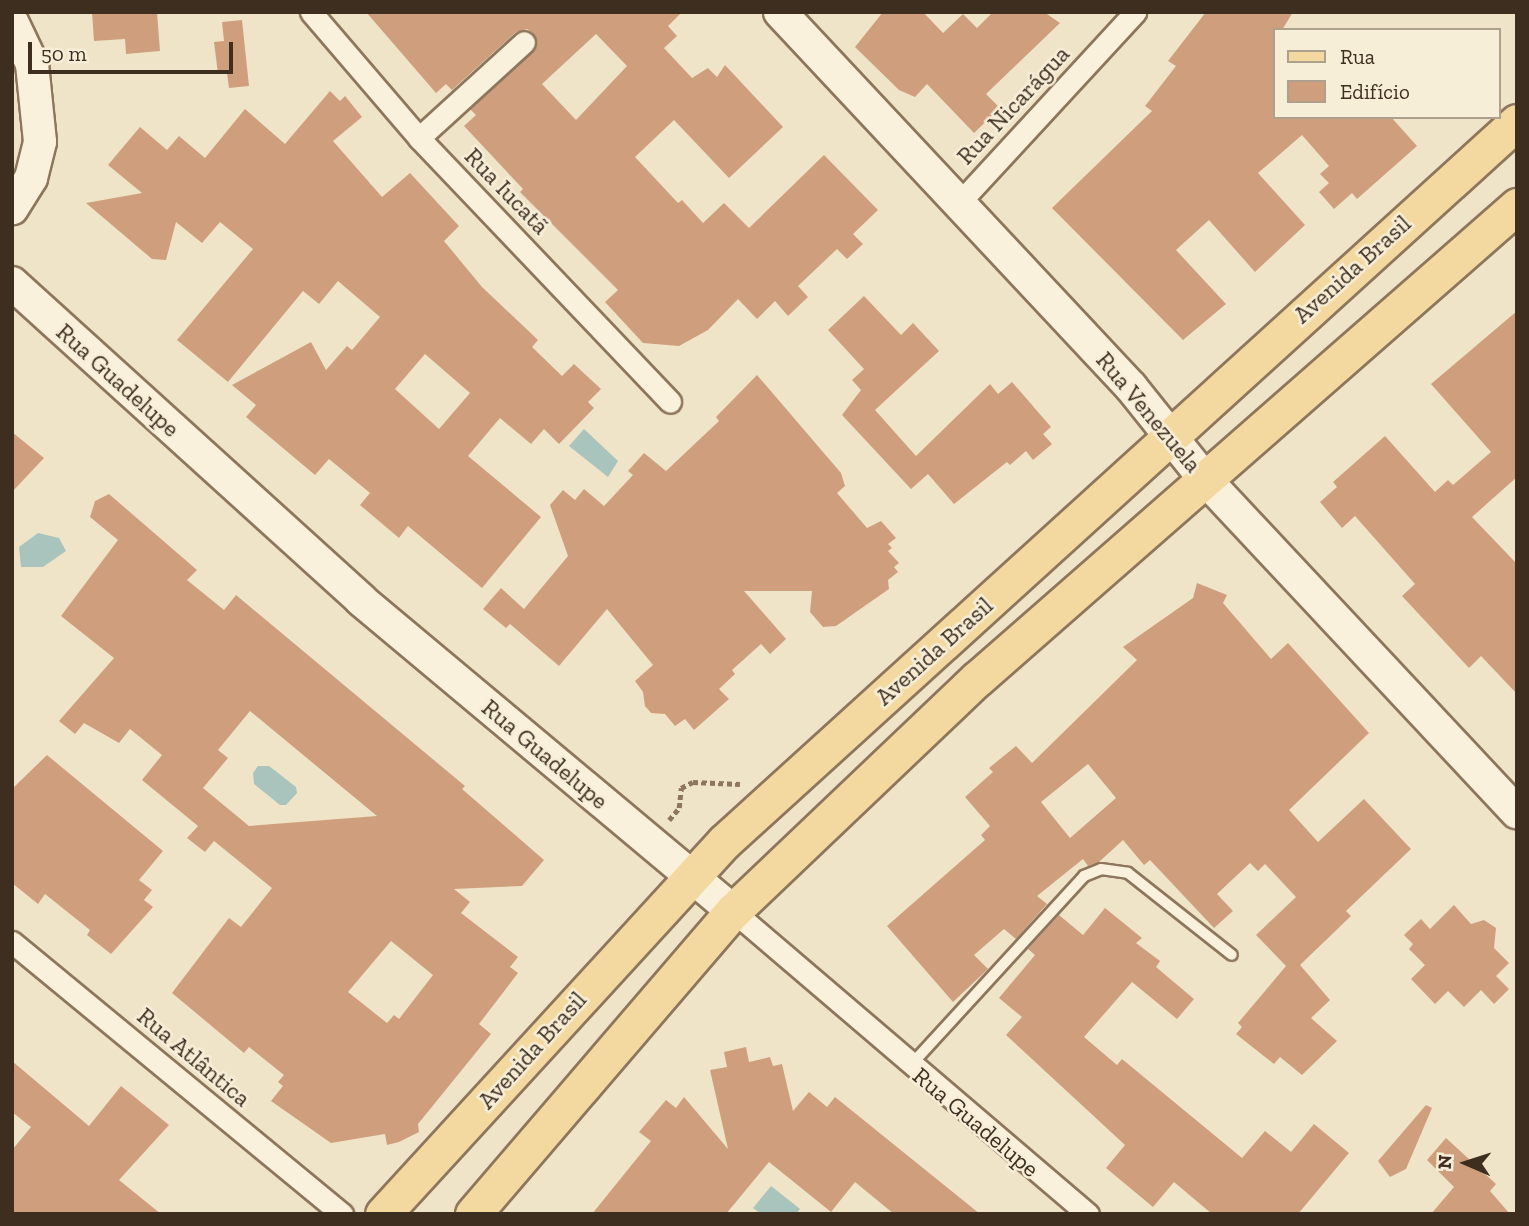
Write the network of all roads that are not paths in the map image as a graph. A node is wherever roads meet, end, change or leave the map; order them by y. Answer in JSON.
{"nodes":[{"id":1,"x":311,"y":12,"type":"edge"},
{"id":2,"x":780,"y":12,"type":"edge"},
{"id":3,"x":1135,"y":12,"type":"edge"},
{"id":4,"x":12,"y":22,"type":"edge"},
{"id":5,"x":524,"y":42,"type":"dead end"},
{"id":6,"x":1517,"y":122,"type":"edge"},
{"id":7,"x":419,"y":138,"type":"junction"},
{"id":8,"x":959,"y":203,"type":"junction"},
{"id":9,"x":1517,"y":206,"type":"edge"},
{"id":10,"x":12,"y":208,"type":"edge"},
{"id":11,"x":12,"y":283,"type":"edge"},
{"id":12,"x":670,"y":402,"type":"dead end"},
{"id":13,"x":1170,"y":437,"type":"junction"},
{"id":14,"x":1204,"y":478,"type":"junction"},
{"id":15,"x":1517,"y":813,"type":"edge"},
{"id":16,"x":690,"y":875,"type":"junction"},
{"id":17,"x":733,"y":911,"type":"junction"},
{"id":18,"x":12,"y":942,"type":"edge"},
{"id":19,"x":1232,"y":955,"type":"dead end"},
{"id":20,"x":910,"y":1066,"type":"junction"},
{"id":21,"x":342,"y":1214,"type":"edge"},
{"id":22,"x":383,"y":1214,"type":"edge"},
{"id":23,"x":473,"y":1214,"type":"edge"},
{"id":24,"x":1088,"y":1214,"type":"edge"}],
"edges":[{"from":1,"to":7,"type":"street","name":"Rua Iucatã"},
{"from":2,"to":8,"type":"street","name":"Rua Venezuela"},
{"from":3,"to":8,"type":"street","name":"Rua Nicarágua"},
{"from":4,"to":10,"type":"street"},
{"from":5,"to":7,"type":"street"},
{"from":6,"to":13,"type":"main road","name":"Avenida Brasil"},
{"from":7,"to":12,"type":"street","name":"Rua Iucatã"},
{"from":8,"to":13,"type":"street","name":"Rua Venezuela"},
{"from":9,"to":14,"type":"main road","name":"Avenida Brasil"},
{"from":11,"to":16,"type":"street","name":"Rua Guadelupe"},
{"from":13,"to":14,"type":"street","name":"Rua Venezuela"},
{"from":13,"to":16,"type":"main road","name":"Avenida Brasil"},
{"from":14,"to":15,"type":"street","name":"Rua Venezuela"},
{"from":14,"to":17,"type":"main road","name":"Avenida Brasil"},
{"from":16,"to":17,"type":"street","name":"Rua Guadelupe"},
{"from":16,"to":22,"type":"main road","name":"Avenida Brasil"},
{"from":17,"to":20,"type":"street","name":"Rua Guadelupe"},
{"from":17,"to":23,"type":"main road","name":"Avenida Brasil"},
{"from":18,"to":21,"type":"street","name":"Rua Atlântica"},
{"from":19,"to":20,"type":"lane"},
{"from":20,"to":24,"type":"street","name":"Rua Guadelupe"}]}
